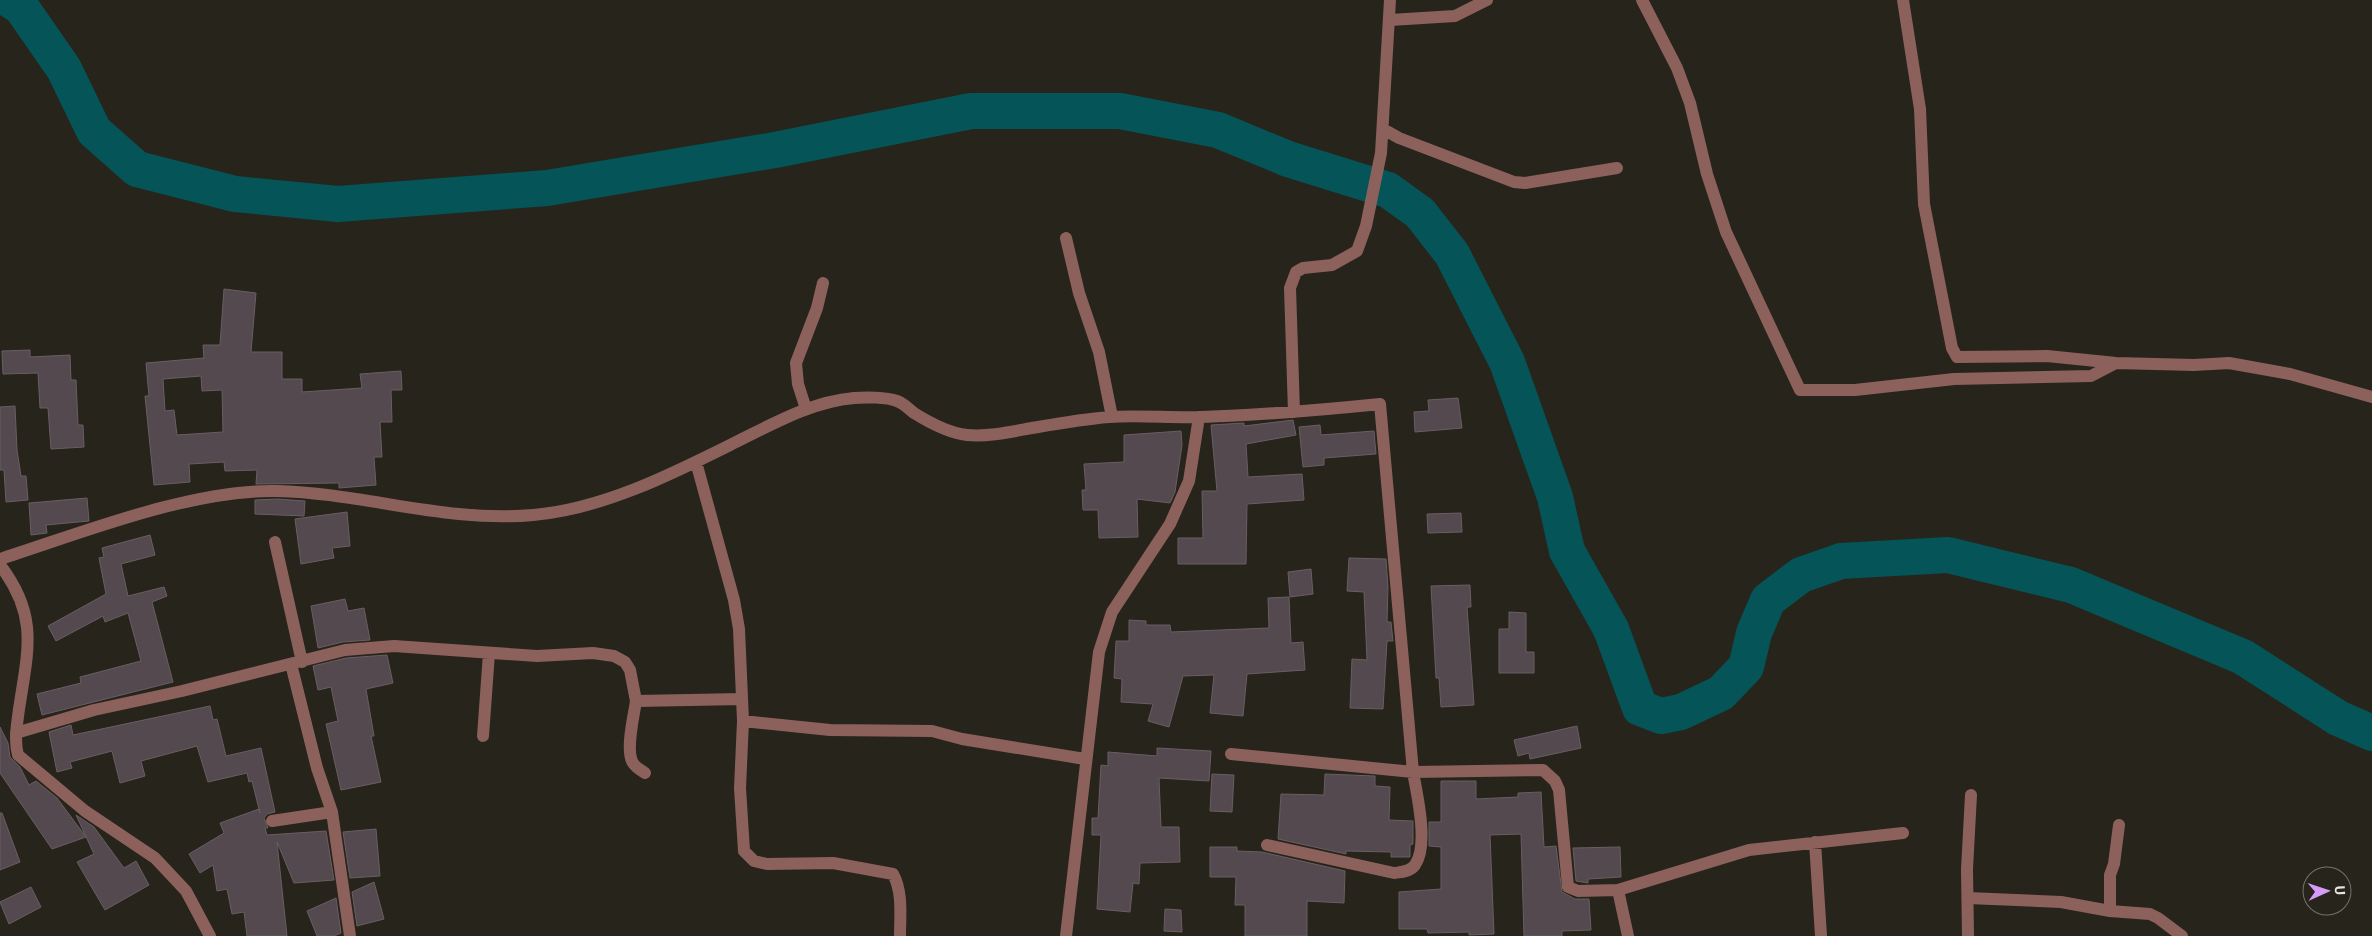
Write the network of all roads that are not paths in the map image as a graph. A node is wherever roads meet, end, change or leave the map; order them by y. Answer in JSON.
{"nodes":[{"id":1,"x":1390,"y":0,"type":"edge"},
{"id":2,"x":1487,"y":0,"type":"edge"},
{"id":3,"x":1642,"y":0,"type":"edge"},
{"id":4,"x":1903,"y":0,"type":"edge"},
{"id":5,"x":1390,"y":20,"type":"junction"},
{"id":6,"x":1383,"y":129,"type":"junction"},
{"id":7,"x":1617,"y":168,"type":"dead end"},
{"id":8,"x":1066,"y":238,"type":"dead end"},
{"id":9,"x":823,"y":283,"type":"dead end"},
{"id":10,"x":2116,"y":363,"type":"junction"},
{"id":11,"x":2372,"y":397,"type":"edge"},
{"id":12,"x":806,"y":409,"type":"junction"},
{"id":13,"x":1294,"y":412,"type":"junction"},
{"id":14,"x":1112,"y":417,"type":"junction"},
{"id":15,"x":1199,"y":417,"type":"junction"},
{"id":16,"x":696,"y":462,"type":"junction"},
{"id":17,"x":275,"y":542,"type":"dead end"},
{"id":18,"x":0,"y":560,"type":"edge"},
{"id":19,"x":0,"y":565,"type":"edge"},
{"id":20,"x":489,"y":653,"type":"junction"},
{"id":21,"x":296,"y":663,"type":"junction"},
{"id":22,"x":742,"y":699,"type":"junction"},
{"id":23,"x":636,"y":701,"type":"junction"},
{"id":24,"x":743,"y":721,"type":"junction"},
{"id":25,"x":16,"y":733,"type":"junction"},
{"id":26,"x":483,"y":736,"type":"dead end"},
{"id":27,"x":1231,"y":754,"type":"dead end"},
{"id":28,"x":1086,"y":759,"type":"junction"},
{"id":29,"x":1413,"y":772,"type":"junction"},
{"id":30,"x":645,"y":773,"type":"dead end"},
{"id":31,"x":1971,"y":795,"type":"dead end"},
{"id":32,"x":332,"y":812,"type":"junction"},
{"id":33,"x":272,"y":822,"type":"dead end"},
{"id":34,"x":2119,"y":825,"type":"dead end"},
{"id":35,"x":1903,"y":833,"type":"dead end"},
{"id":36,"x":1814,"y":842,"type":"junction"},
{"id":37,"x":1267,"y":845,"type":"dead end"},
{"id":38,"x":1618,"y":890,"type":"junction"},
{"id":39,"x":1968,"y":898,"type":"junction"},
{"id":40,"x":2110,"y":911,"type":"junction"},
{"id":41,"x":210,"y":936,"type":"edge"},
{"id":42,"x":350,"y":936,"type":"edge"},
{"id":43,"x":900,"y":936,"type":"edge"},
{"id":44,"x":1066,"y":936,"type":"edge"},
{"id":45,"x":1628,"y":936,"type":"edge"},
{"id":46,"x":1821,"y":936,"type":"edge"},
{"id":47,"x":1968,"y":936,"type":"edge"},
{"id":48,"x":2182,"y":936,"type":"edge"}],
"edges":[{"from":1,"to":5,"type":"street"},
{"from":2,"to":5,"type":"street"},
{"from":3,"to":10,"type":"street"},
{"from":4,"to":10,"type":"street"},
{"from":5,"to":6,"type":"street"},
{"from":6,"to":7,"type":"street"},
{"from":6,"to":13,"type":"street"},
{"from":8,"to":14,"type":"street"},
{"from":9,"to":12,"type":"street"},
{"from":10,"to":11,"type":"street"},
{"from":12,"to":14,"type":"street"},
{"from":12,"to":16,"type":"street"},
{"from":13,"to":15,"type":"street"},
{"from":13,"to":29,"type":"street"},
{"from":14,"to":15,"type":"street"},
{"from":15,"to":28,"type":"street"},
{"from":16,"to":18,"type":"street"},
{"from":16,"to":22,"type":"street"},
{"from":17,"to":21,"type":"street"},
{"from":19,"to":25,"type":"street"},
{"from":20,"to":21,"type":"street"},
{"from":20,"to":23,"type":"street"},
{"from":20,"to":26,"type":"street"},
{"from":21,"to":25,"type":"street"},
{"from":21,"to":32,"type":"street"},
{"from":22,"to":23,"type":"street"},
{"from":22,"to":24,"type":"street"},
{"from":23,"to":30,"type":"street"},
{"from":24,"to":28,"type":"street"},
{"from":24,"to":43,"type":"street"},
{"from":25,"to":41,"type":"street"},
{"from":27,"to":29,"type":"street"},
{"from":28,"to":44,"type":"street"},
{"from":29,"to":37,"type":"street"},
{"from":29,"to":38,"type":"street"},
{"from":31,"to":39,"type":"street"},
{"from":32,"to":33,"type":"street"},
{"from":32,"to":42,"type":"street"},
{"from":34,"to":40,"type":"street"},
{"from":35,"to":36,"type":"street"},
{"from":36,"to":38,"type":"street"},
{"from":36,"to":46,"type":"street"},
{"from":38,"to":45,"type":"street"},
{"from":39,"to":40,"type":"street"},
{"from":39,"to":47,"type":"street"},
{"from":40,"to":48,"type":"street"}]}
